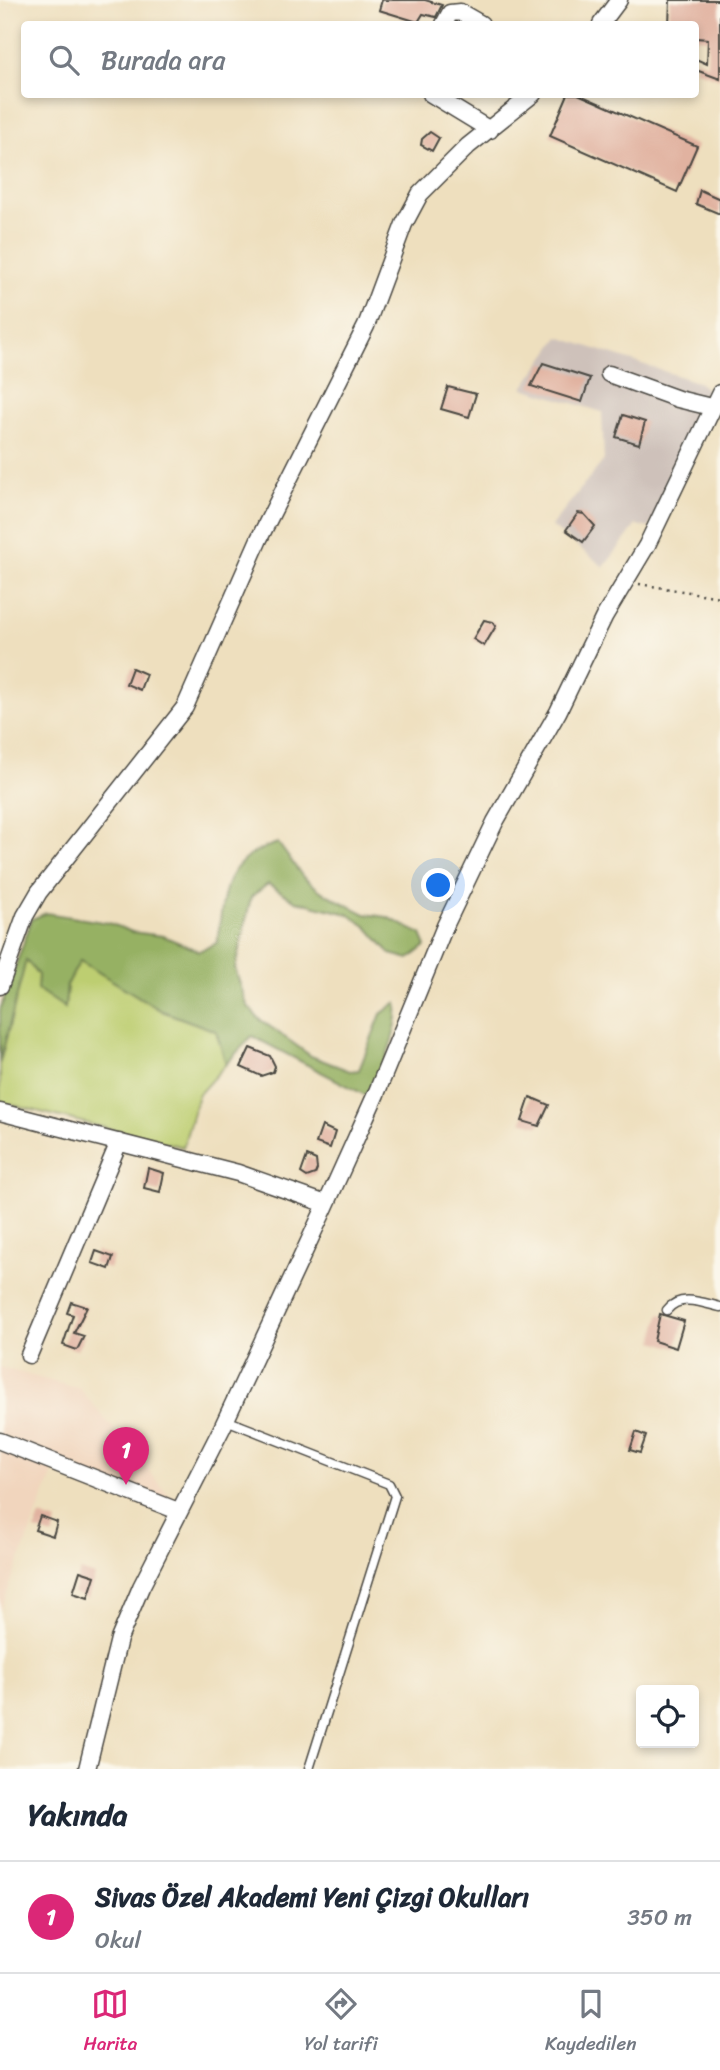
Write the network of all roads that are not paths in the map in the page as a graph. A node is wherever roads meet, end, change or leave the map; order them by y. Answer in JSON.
{"nodes":[{"id":1,"x":619,"y":0,"type":"edge"},
{"id":2,"x":446,"y":21,"type":"edge"},
{"id":3,"x":476,"y":21,"type":"edge"},
{"id":4,"x":603,"y":21,"type":"edge"},
{"id":5,"x":438,"y":98,"type":"edge"},
{"id":6,"x":528,"y":98,"type":"edge"},
{"id":7,"x":490,"y":130,"type":"junction"},
{"id":8,"x":609,"y":374,"type":"dead end"},
{"id":9,"x":716,"y":400,"type":"edge"},
{"id":10,"x":0,"y":986,"type":"edge"},
{"id":11,"x":0,"y":1112,"type":"edge"},
{"id":12,"x":120,"y":1142,"type":"junction"},
{"id":13,"x":326,"y":1204,"type":"junction"},
{"id":14,"x":720,"y":1307,"type":"edge"},
{"id":15,"x":667,"y":1310,"type":"dead end"},
{"id":16,"x":29,"y":1355,"type":"dead end"},
{"id":17,"x":226,"y":1420,"type":"junction"},
{"id":18,"x":0,"y":1441,"type":"edge"},
{"id":19,"x":177,"y":1511,"type":"junction"},
{"id":20,"x":87,"y":1769,"type":"edge"},
{"id":21,"x":309,"y":1769,"type":"edge"}],
"edges":[{"from":1,"to":4,"type":"street"},
{"from":2,"to":3,"type":"street"},
{"from":5,"to":7,"type":"street"},
{"from":6,"to":7,"type":"street"},
{"from":7,"to":10,"type":"street"},
{"from":8,"to":9,"type":"street"},
{"from":9,"to":13,"type":"street"},
{"from":11,"to":12,"type":"street"},
{"from":12,"to":13,"type":"street"},
{"from":12,"to":16,"type":"street"},
{"from":13,"to":17,"type":"street"},
{"from":14,"to":15,"type":"lane"},
{"from":17,"to":19,"type":"street"},
{"from":17,"to":21,"type":"lane"},
{"from":18,"to":19,"type":"street"},
{"from":19,"to":20,"type":"street"}]}
